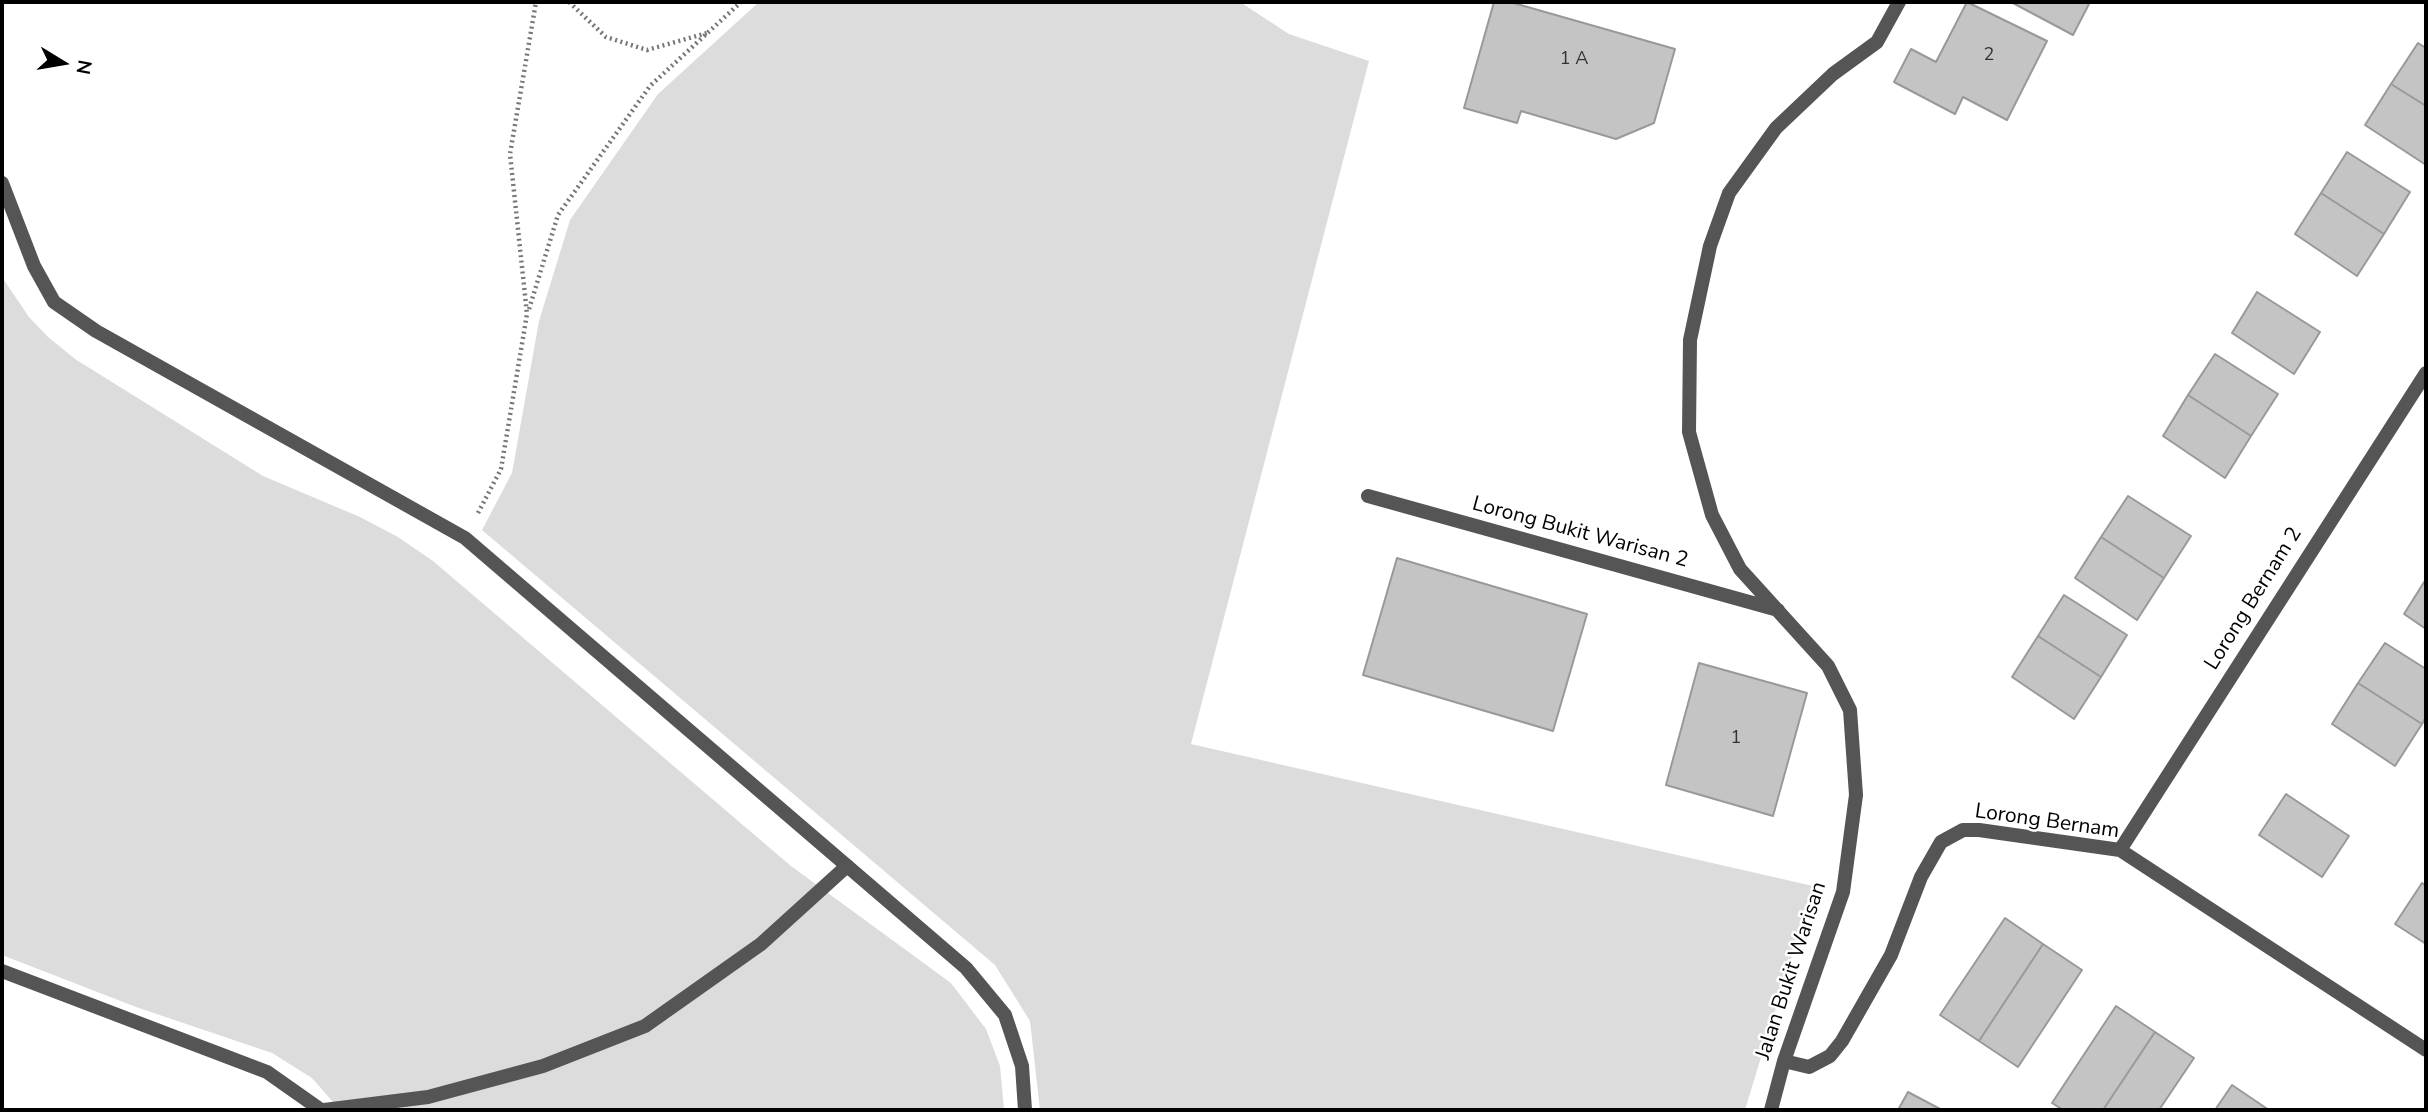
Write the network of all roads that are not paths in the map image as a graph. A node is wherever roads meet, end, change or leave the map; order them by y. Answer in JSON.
{"nodes":[{"id":1,"x":1899,"y":2,"type":"edge"},
{"id":2,"x":2,"y":183,"type":"edge"},
{"id":3,"x":2426,"y":373,"type":"edge"},
{"id":4,"x":1368,"y":496,"type":"dead end"},
{"id":5,"x":1780,"y":610,"type":"junction"},
{"id":6,"x":2120,"y":850,"type":"junction"},
{"id":7,"x":847,"y":866,"type":"junction"},
{"id":8,"x":2,"y":971,"type":"edge"},
{"id":9,"x":2426,"y":1050,"type":"edge"},
{"id":10,"x":1784,"y":1061,"type":"junction"},
{"id":11,"x":322,"y":1110,"type":"edge"},
{"id":12,"x":1025,"y":1110,"type":"edge"},
{"id":13,"x":1771,"y":1110,"type":"edge"}],
"edges":[{"from":1,"to":5,"type":"street","name":"Jalan Bukit Warisan"},
{"from":2,"to":7,"type":"street"},
{"from":3,"to":6,"type":"street","name":"Lorong Bernam 2"},
{"from":4,"to":5,"type":"street","name":"Lorong Bukit Warisan 2"},
{"from":5,"to":10,"type":"street","name":"Jalan Bukit Warisan"},
{"from":6,"to":9,"type":"street","name":"Lorong Bernam"},
{"from":6,"to":10,"type":"street","name":"Lorong Bernam"},
{"from":7,"to":11,"type":"street"},
{"from":7,"to":12,"type":"street"},
{"from":8,"to":11,"type":"street"},
{"from":10,"to":13,"type":"street","name":"Jalan Bukit Warisan"}]}
